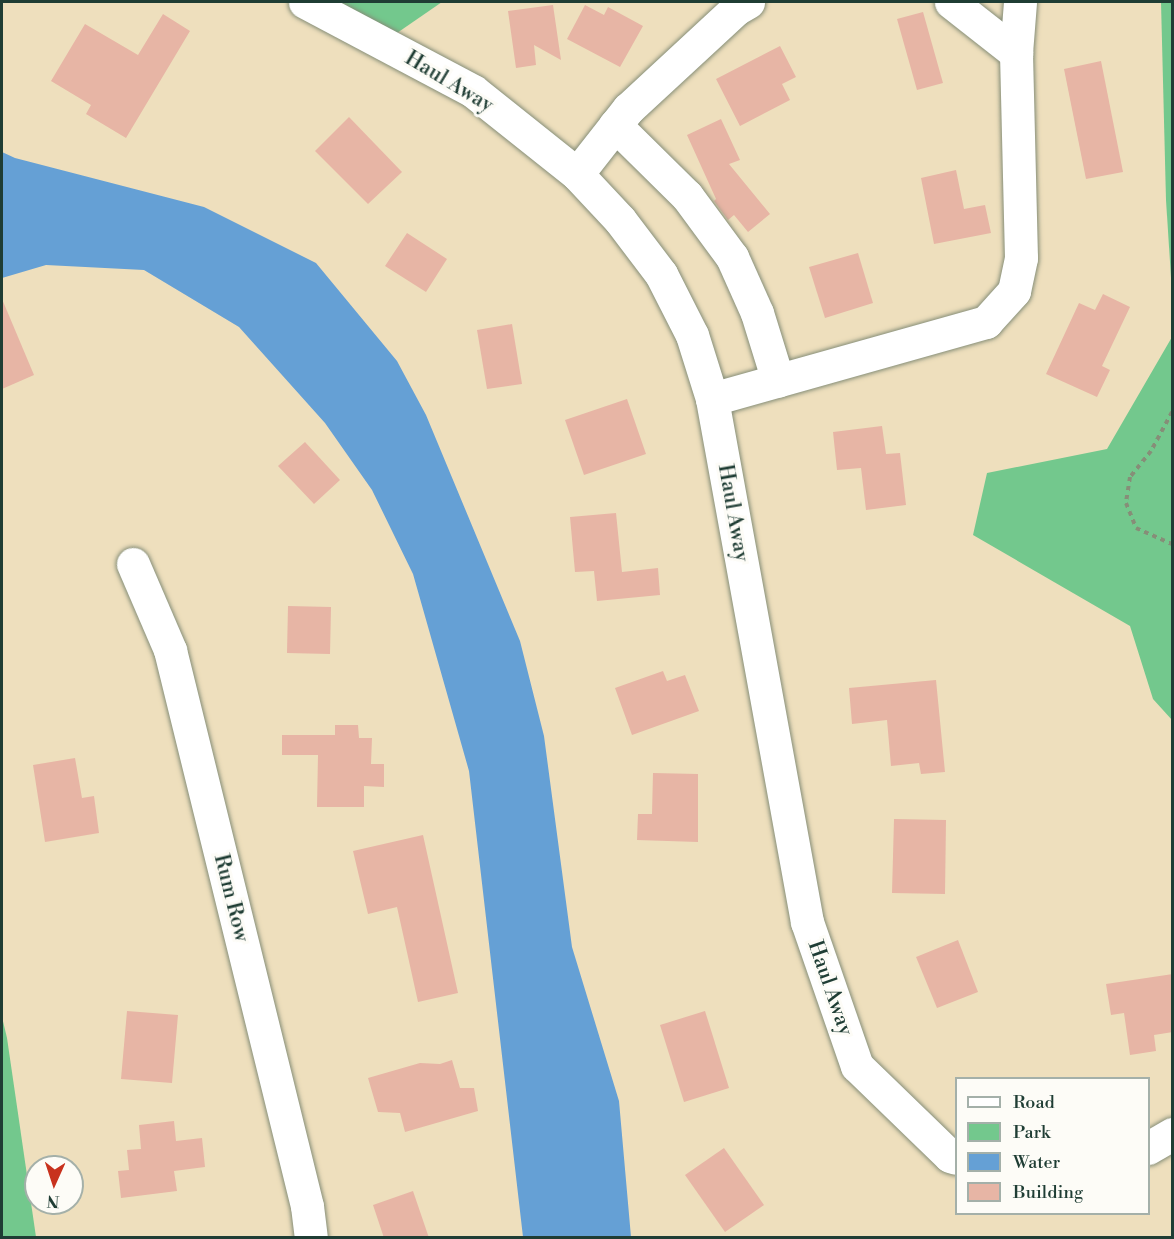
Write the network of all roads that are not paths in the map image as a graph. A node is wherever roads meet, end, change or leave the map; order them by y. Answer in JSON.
{"nodes":[{"id":1,"x":305,"y":2,"type":"edge"},
{"id":2,"x":748,"y":2,"type":"edge"},
{"id":3,"x":951,"y":2,"type":"edge"},
{"id":4,"x":1020,"y":2,"type":"edge"},
{"id":5,"x":1016,"y":53,"type":"junction"},
{"id":6,"x":615,"y":125,"type":"junction"},
{"id":7,"x":577,"y":174,"type":"junction"},
{"id":8,"x":778,"y":381,"type":"junction"},
{"id":9,"x":712,"y":399,"type":"junction"},
{"id":10,"x":133,"y":564,"type":"dead end"},
{"id":11,"x":1173,"y":1134,"type":"edge"},
{"id":12,"x":1150,"y":1147,"type":"edge"},
{"id":13,"x":955,"y":1157,"type":"edge"},
{"id":14,"x":311,"y":1238,"type":"edge"}],
"edges":[{"from":1,"to":7,"type":"street","name":"Haul Away"},
{"from":2,"to":6,"type":"street"},
{"from":3,"to":5,"type":"street"},
{"from":4,"to":5,"type":"street"},
{"from":5,"to":8,"type":"street"},
{"from":6,"to":7,"type":"street"},
{"from":6,"to":8,"type":"street"},
{"from":7,"to":9,"type":"street","name":"Haul Away"},
{"from":8,"to":9,"type":"street"},
{"from":9,"to":13,"type":"street","name":"Haul Away"},
{"from":10,"to":14,"type":"street","name":"Rum Row"},
{"from":11,"to":12,"type":"street"}]}
